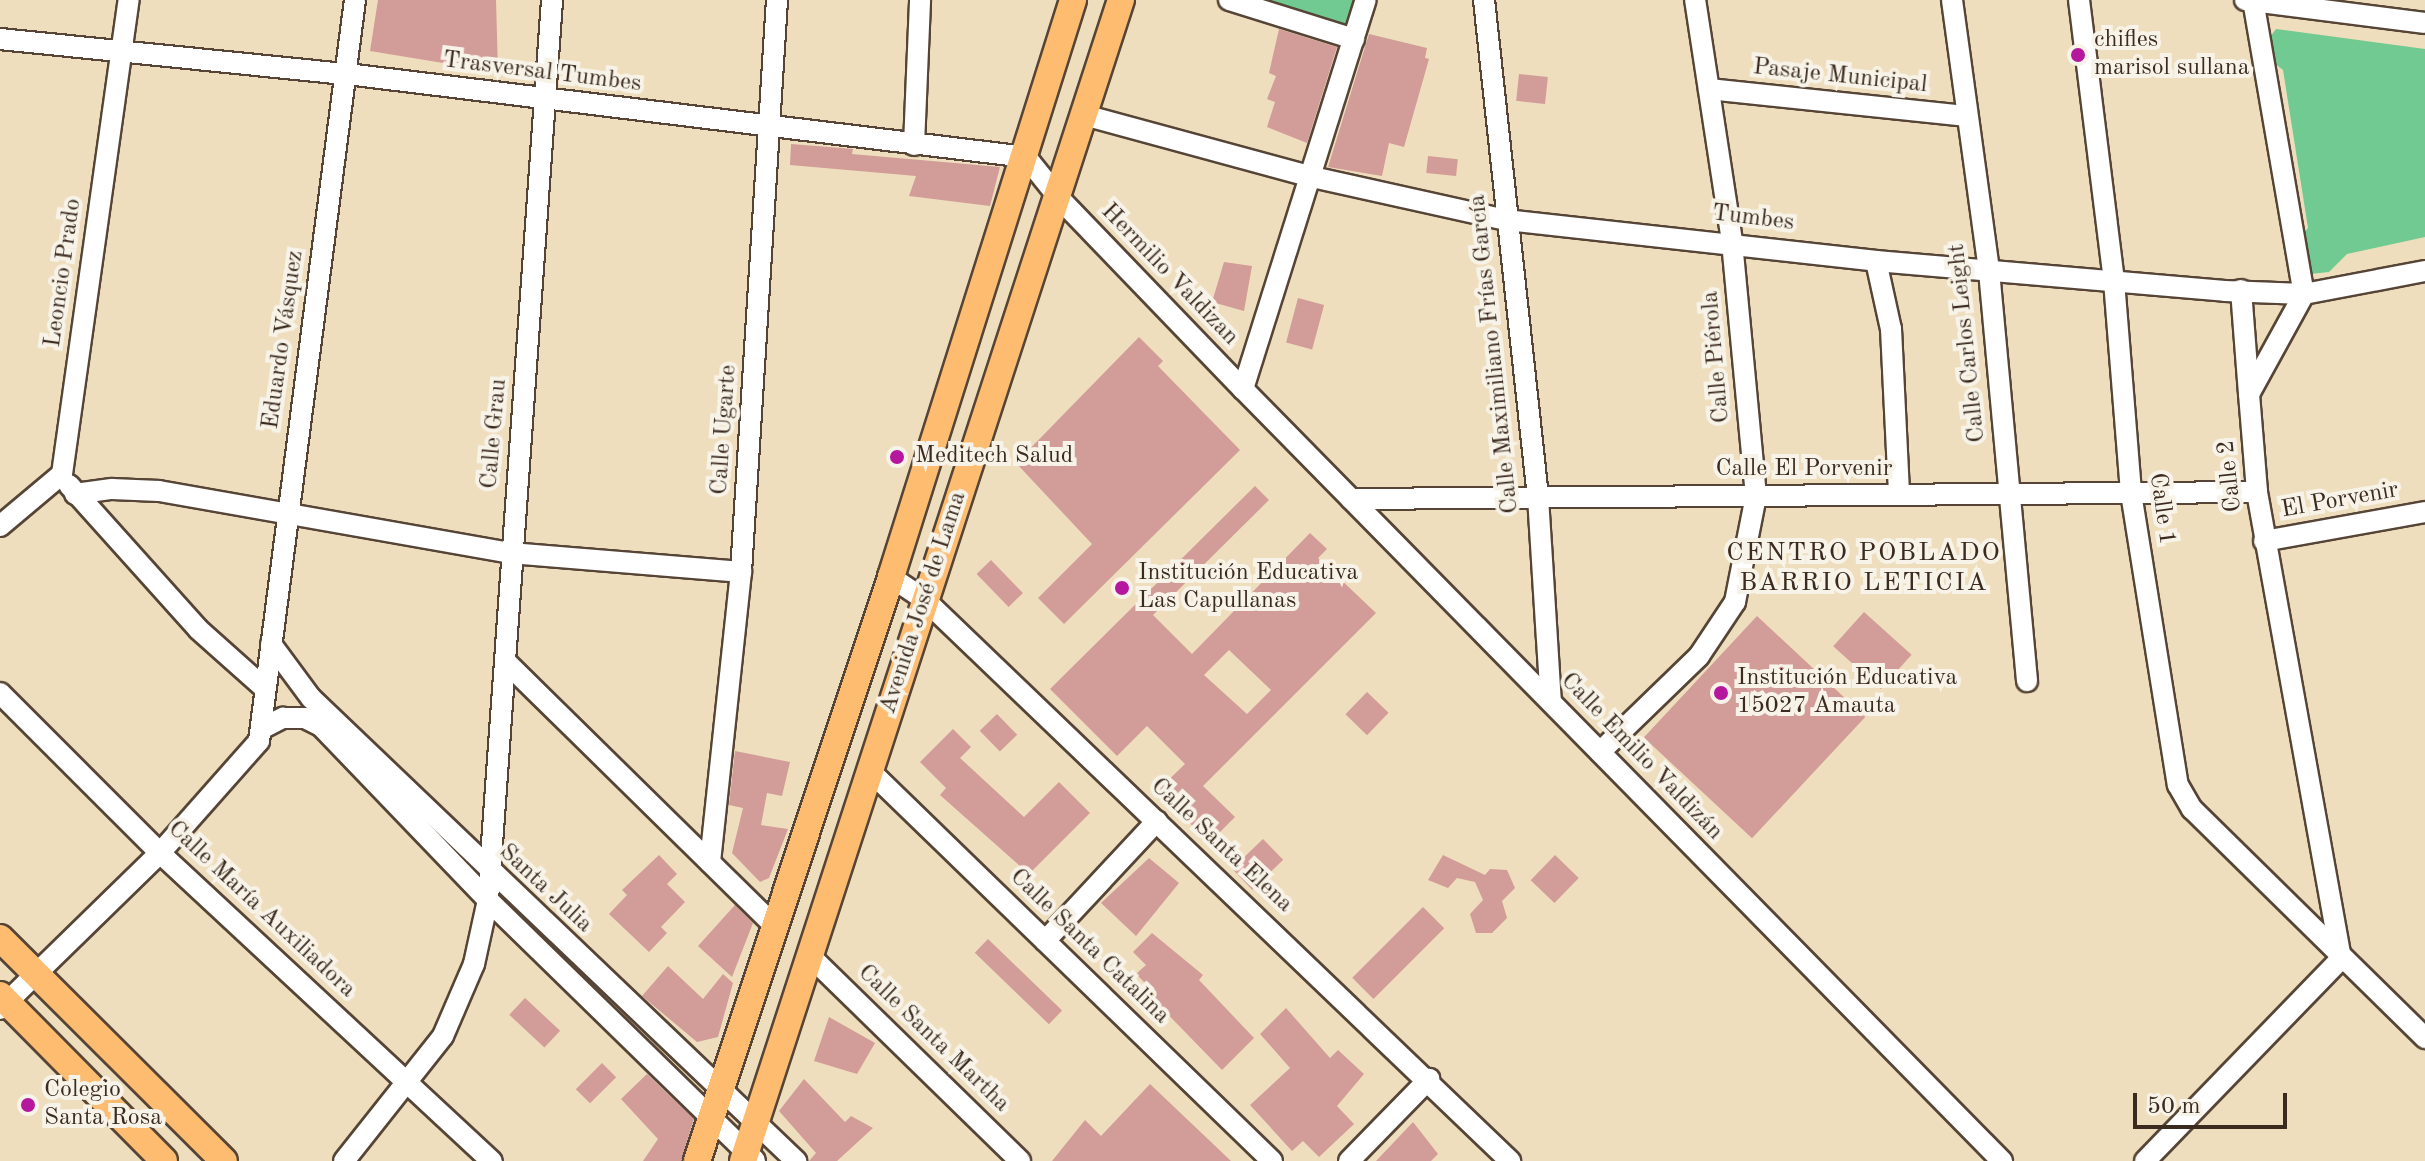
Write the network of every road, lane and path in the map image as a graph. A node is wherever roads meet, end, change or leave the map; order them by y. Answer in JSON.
{"nodes":[{"id":1,"x":129,"y":0,"type":"edge"},
{"id":2,"x":355,"y":0,"type":"edge"},
{"id":3,"x":552,"y":0,"type":"edge"},
{"id":4,"x":777,"y":0,"type":"edge"},
{"id":5,"x":920,"y":0,"type":"edge"},
{"id":6,"x":1073,"y":0,"type":"edge"},
{"id":7,"x":1121,"y":0,"type":"edge"},
{"id":8,"x":1229,"y":0,"type":"edge"},
{"id":9,"x":1366,"y":0,"type":"edge"},
{"id":10,"x":1484,"y":0,"type":"edge"},
{"id":11,"x":1695,"y":0,"type":"edge"},
{"id":12,"x":1952,"y":0,"type":"edge"},
{"id":13,"x":2079,"y":0,"type":"edge"},
{"id":14,"x":2250,"y":0,"type":"edge"},
{"id":15,"x":2393,"y":9,"type":"edge"},
{"id":16,"x":2425,"y":23,"type":"edge"},
{"id":17,"x":0,"y":39,"type":"edge"},
{"id":18,"x":1354,"y":39,"type":"junction"},
{"id":19,"x":122,"y":52,"type":"junction"},
{"id":20,"x":347,"y":74,"type":"junction"},
{"id":21,"x":1709,"y":89,"type":"junction"},
{"id":22,"x":549,"y":101,"type":"junction"},
{"id":23,"x":1084,"y":115,"type":"junction"},
{"id":24,"x":1965,"y":116,"type":"junction"},
{"id":25,"x":772,"y":129,"type":"junction"},
{"id":26,"x":914,"y":145,"type":"junction"},
{"id":27,"x":1026,"y":157,"type":"junction"},
{"id":28,"x":1312,"y":177,"type":"junction"},
{"id":29,"x":1058,"y":197,"type":"junction"},
{"id":30,"x":1506,"y":220,"type":"junction"},
{"id":31,"x":1732,"y":241,"type":"junction"},
{"id":32,"x":1876,"y":261,"type":"junction"},
{"id":33,"x":1989,"y":271,"type":"junction"},
{"id":34,"x":2425,"y":271,"type":"edge"},
{"id":35,"x":2114,"y":281,"type":"junction"},
{"id":36,"x":2241,"y":290,"type":"junction"},
{"id":37,"x":2304,"y":294,"type":"junction"},
{"id":38,"x":1243,"y":389,"type":"junction"},
{"id":39,"x":2249,"y":394,"type":"junction"},
{"id":40,"x":62,"y":474,"type":"junction"},
{"id":41,"x":2257,"y":492,"type":"junction"},
{"id":42,"x":2131,"y":493,"type":"junction"},
{"id":43,"x":75,"y":494,"type":"junction"},
{"id":44,"x":2009,"y":494,"type":"junction"},
{"id":45,"x":1899,"y":495,"type":"junction"},
{"id":46,"x":1756,"y":496,"type":"junction"},
{"id":47,"x":1538,"y":497,"type":"junction"},
{"id":48,"x":1351,"y":499,"type":"junction"},
{"id":49,"x":286,"y":512,"type":"junction"},
{"id":50,"x":2425,"y":512,"type":"edge"},
{"id":51,"x":0,"y":526,"type":"edge"},
{"id":52,"x":2264,"y":541,"type":"junction"},
{"id":53,"x":511,"y":553,"type":"junction"},
{"id":54,"x":741,"y":572,"type":"junction"},
{"id":55,"x":891,"y":577,"type":"junction"},
{"id":56,"x":925,"y":600,"type":"junction"},
{"id":57,"x":271,"y":644,"type":"junction"},
{"id":58,"x":506,"y":662,"type":"junction"},
{"id":59,"x":2027,"y":681,"type":"dead end"},
{"id":60,"x":263,"y":687,"type":"junction"},
{"id":61,"x":0,"y":693,"type":"edge"},
{"id":62,"x":1551,"y":702,"type":"junction"},
{"id":63,"x":261,"y":729,"type":"junction"},
{"id":64,"x":1600,"y":752,"type":"junction"},
{"id":65,"x":870,"y":771,"type":"junction"},
{"id":66,"x":1157,"y":821,"type":"junction"},
{"id":67,"x":160,"y":853,"type":"junction"},
{"id":68,"x":710,"y":862,"type":"junction"},
{"id":69,"x":488,"y":871,"type":"junction"},
{"id":70,"x":488,"y":900,"type":"junction"},
{"id":71,"x":772,"y":923,"type":"junction"},
{"id":72,"x":0,"y":938,"type":"edge"},
{"id":73,"x":1045,"y":941,"type":"junction"},
{"id":74,"x":809,"y":955,"type":"junction"},
{"id":75,"x":2341,"y":959,"type":"junction"},
{"id":76,"x":37,"y":974,"type":"junction"},
{"id":77,"x":2,"y":1002,"type":"edge"},
{"id":78,"x":2425,"y":1038,"type":"edge"},
{"id":79,"x":1429,"y":1079,"type":"junction"},
{"id":80,"x":410,"y":1083,"type":"junction"},
{"id":81,"x":720,"y":1089,"type":"junction"},
{"id":82,"x":710,"y":1118,"type":"junction"},
{"id":83,"x":756,"y":1122,"type":"junction"},
{"id":84,"x":2158,"y":1157,"type":"edge"},
{"id":85,"x":748,"y":1158,"type":"edge"},
{"id":86,"x":164,"y":1161,"type":"edge"},
{"id":87,"x":224,"y":1161,"type":"edge"},
{"id":88,"x":344,"y":1161,"type":"edge"},
{"id":89,"x":492,"y":1161,"type":"edge"},
{"id":90,"x":697,"y":1161,"type":"edge"},
{"id":91,"x":796,"y":1161,"type":"edge"},
{"id":92,"x":1020,"y":1161,"type":"edge"},
{"id":93,"x":1272,"y":1161,"type":"edge"},
{"id":94,"x":1349,"y":1161,"type":"edge"},
{"id":95,"x":1510,"y":1161,"type":"edge"},
{"id":96,"x":2002,"y":1161,"type":"edge"}],
"edges":[{"from":1,"to":19,"type":"street","name":"Leoncio Prado"},
{"from":2,"to":20,"type":"street","name":"Eduardo Vásquez"},
{"from":3,"to":22,"type":"street","name":"Calle Grau"},
{"from":4,"to":25,"type":"street","name":"Calle Ugarte"},
{"from":5,"to":26,"type":"street"},
{"from":6,"to":27,"type":"main road","name":"Avenida José de Lama"},
{"from":7,"to":23,"type":"main road","name":"Avenida José de Lama"},
{"from":8,"to":18,"type":"street"},
{"from":9,"to":18,"type":"street"},
{"from":10,"to":30,"type":"street","name":"Calle Maximiliano Frías García"},
{"from":11,"to":21,"type":"street","name":"Calle Piérola"},
{"from":12,"to":24,"type":"street","name":"Calle Carlos Leight"},
{"from":13,"to":35,"type":"street","name":"Calle 1"},
{"from":14,"to":15,"type":"street"},
{"from":14,"to":37,"type":"street"},
{"from":15,"to":16,"type":"street"},
{"from":17,"to":19,"type":"street","name":"Trasversal Tumbes"},
{"from":18,"to":28,"type":"street"},
{"from":19,"to":20,"type":"street","name":"Trasversal Tumbes"},
{"from":19,"to":40,"type":"street","name":"Leoncio Prado"},
{"from":20,"to":22,"type":"street","name":"Trasversal Tumbes"},
{"from":20,"to":49,"type":"street","name":"Eduardo Vásquez"},
{"from":21,"to":24,"type":"street","name":"Pasaje Municipal"},
{"from":21,"to":31,"type":"street","name":"Calle Piérola"},
{"from":22,"to":25,"type":"street","name":"Trasversal Tumbes"},
{"from":22,"to":53,"type":"street","name":"Calle Grau"},
{"from":23,"to":28,"type":"street","name":"Tumbes"},
{"from":23,"to":29,"type":"main road","name":"Avenida José de Lama"},
{"from":24,"to":33,"type":"street","name":"Calle Carlos Leight"},
{"from":25,"to":26,"type":"street","name":"Trasversal Tumbes"},
{"from":25,"to":54,"type":"street","name":"Calle Ugarte"},
{"from":26,"to":27,"type":"street","name":"Trasversal Tumbes"},
{"from":27,"to":29,"type":"street"},
{"from":27,"to":55,"type":"main road","name":"Avenida José de Lama"},
{"from":28,"to":30,"type":"street","name":"Tumbes"},
{"from":28,"to":38,"type":"street"},
{"from":29,"to":38,"type":"street","name":"Hermilio Valdizan"},
{"from":29,"to":56,"type":"main road","name":"Avenida José de Lama"},
{"from":30,"to":31,"type":"street","name":"Tumbes"},
{"from":30,"to":47,"type":"street","name":"Calle Maximiliano Frías García"},
{"from":31,"to":32,"type":"street","name":"Tumbes"},
{"from":31,"to":46,"type":"street","name":"Calle Piérola"},
{"from":32,"to":33,"type":"street","name":"Tumbes"},
{"from":32,"to":45,"type":"street"},
{"from":33,"to":35,"type":"street","name":"Tumbes"},
{"from":33,"to":44,"type":"street","name":"Calle Carlos Leight"},
{"from":34,"to":37,"type":"street","name":"Tumbes"},
{"from":35,"to":36,"type":"street","name":"Tumbes"},
{"from":35,"to":42,"type":"street","name":"Calle 1"},
{"from":36,"to":37,"type":"street","name":"Tumbes"},
{"from":36,"to":39,"type":"street","name":"Calle 2"},
{"from":37,"to":39,"type":"street"},
{"from":38,"to":48,"type":"street","name":"Calle Emilio Valdizán"},
{"from":39,"to":41,"type":"street","name":"Calle 2"},
{"from":40,"to":43,"type":"street"},
{"from":40,"to":51,"type":"street"},
{"from":41,"to":42,"type":"street","name":"Calle El Porvenir"},
{"from":41,"to":52,"type":"street","name":"Calle 2"},
{"from":42,"to":44,"type":"street","name":"Calle El Porvenir"},
{"from":42,"to":75,"type":"street","name":"Calle 1"},
{"from":43,"to":49,"type":"street"},
{"from":43,"to":60,"type":"street"},
{"from":44,"to":45,"type":"street","name":"Calle El Porvenir"},
{"from":44,"to":59,"type":"street","name":"Calle Carlos Leight"},
{"from":45,"to":46,"type":"street","name":"Calle El Porvenir"},
{"from":46,"to":47,"type":"street","name":"Calle El Porvenir"},
{"from":46,"to":64,"type":"street","name":"Calle Piérola"},
{"from":47,"to":48,"type":"street","name":"Calle El Porvenir"},
{"from":47,"to":62,"type":"street","name":"Calle Maximiliano Frías García"},
{"from":48,"to":62,"type":"street","name":"Calle Emilio Valdizán"},
{"from":49,"to":53,"type":"street"},
{"from":49,"to":57,"type":"street","name":"Eduardo Vásquez"},
{"from":50,"to":52,"type":"street","name":"El Porvenir"},
{"from":52,"to":75,"type":"street","name":"Calle 2"},
{"from":53,"to":54,"type":"street"},
{"from":53,"to":58,"type":"street","name":"Calle Grau"},
{"from":54,"to":68,"type":"street","name":"Calle Ugarte"},
{"from":55,"to":56,"type":"street","name":"Calle Santa Elena"},
{"from":55,"to":71,"type":"main road","name":"Avenida José de Lama"},
{"from":56,"to":65,"type":"main road","name":"Avenida José de Lama"},
{"from":56,"to":66,"type":"street","name":"Calle Santa Elena"},
{"from":57,"to":60,"type":"street","name":"Eduardo Vásquez"},
{"from":57,"to":69,"type":"street","name":"Santa Julia"},
{"from":58,"to":68,"type":"street"},
{"from":58,"to":69,"type":"street","name":"Calle Grau"},
{"from":60,"to":63,"type":"street","name":"Eduardo Vásquez"},
{"from":61,"to":67,"type":"street","name":"Calle María Auxiliadora"},
{"from":62,"to":64,"type":"street","name":"Calle Emilio Valdizán"},
{"from":63,"to":67,"type":"street"},
{"from":63,"to":70,"type":"street","name":"Santa Julia"},
{"from":64,"to":96,"type":"street","name":"Calle Emilio Valdizán"},
{"from":65,"to":73,"type":"street","name":"Calle Santa Catalina"},
{"from":65,"to":74,"type":"main road","name":"Avenida José de Lama"},
{"from":66,"to":73,"type":"street"},
{"from":66,"to":79,"type":"street","name":"Calle Santa Elena"},
{"from":67,"to":76,"type":"street"},
{"from":67,"to":80,"type":"street","name":"Calle María Auxiliadora"},
{"from":68,"to":71,"type":"street"},
{"from":69,"to":70,"type":"street","name":"Calle Grau"},
{"from":69,"to":81,"type":"street","name":"Santa Julia"},
{"from":70,"to":80,"type":"street","name":"Calle Grau"},
{"from":70,"to":82,"type":"street","name":"Santa Julia"},
{"from":71,"to":81,"type":"main road","name":"Avenida José de Lama"},
{"from":72,"to":76,"type":"main road"},
{"from":73,"to":93,"type":"street","name":"Calle Santa Catalina"},
{"from":74,"to":83,"type":"main road","name":"Avenida José de Lama"},
{"from":74,"to":92,"type":"street","name":"Calle Santa Martha"},
{"from":75,"to":78,"type":"street","name":"Calle 1"},
{"from":75,"to":84,"type":"street"},
{"from":76,"to":77,"type":"street"},
{"from":76,"to":87,"type":"main road"},
{"from":77,"to":86,"type":"main road"},
{"from":79,"to":94,"type":"street"},
{"from":79,"to":95,"type":"street","name":"Calle Santa Elena"},
{"from":80,"to":88,"type":"street","name":"Calle Grau"},
{"from":80,"to":89,"type":"street","name":"Calle María Auxiliadora"},
{"from":81,"to":82,"type":"main road","name":"Avenida José de Lama"},
{"from":81,"to":83,"type":"street","name":"Santa Julia"},
{"from":82,"to":85,"type":"street","name":"Santa Julia"},
{"from":82,"to":90,"type":"main road","name":"Avenida José de Lama"},
{"from":83,"to":85,"type":"main road","name":"Avenida José de Lama"},
{"from":83,"to":91,"type":"street","name":"Santa Julia"}]}
